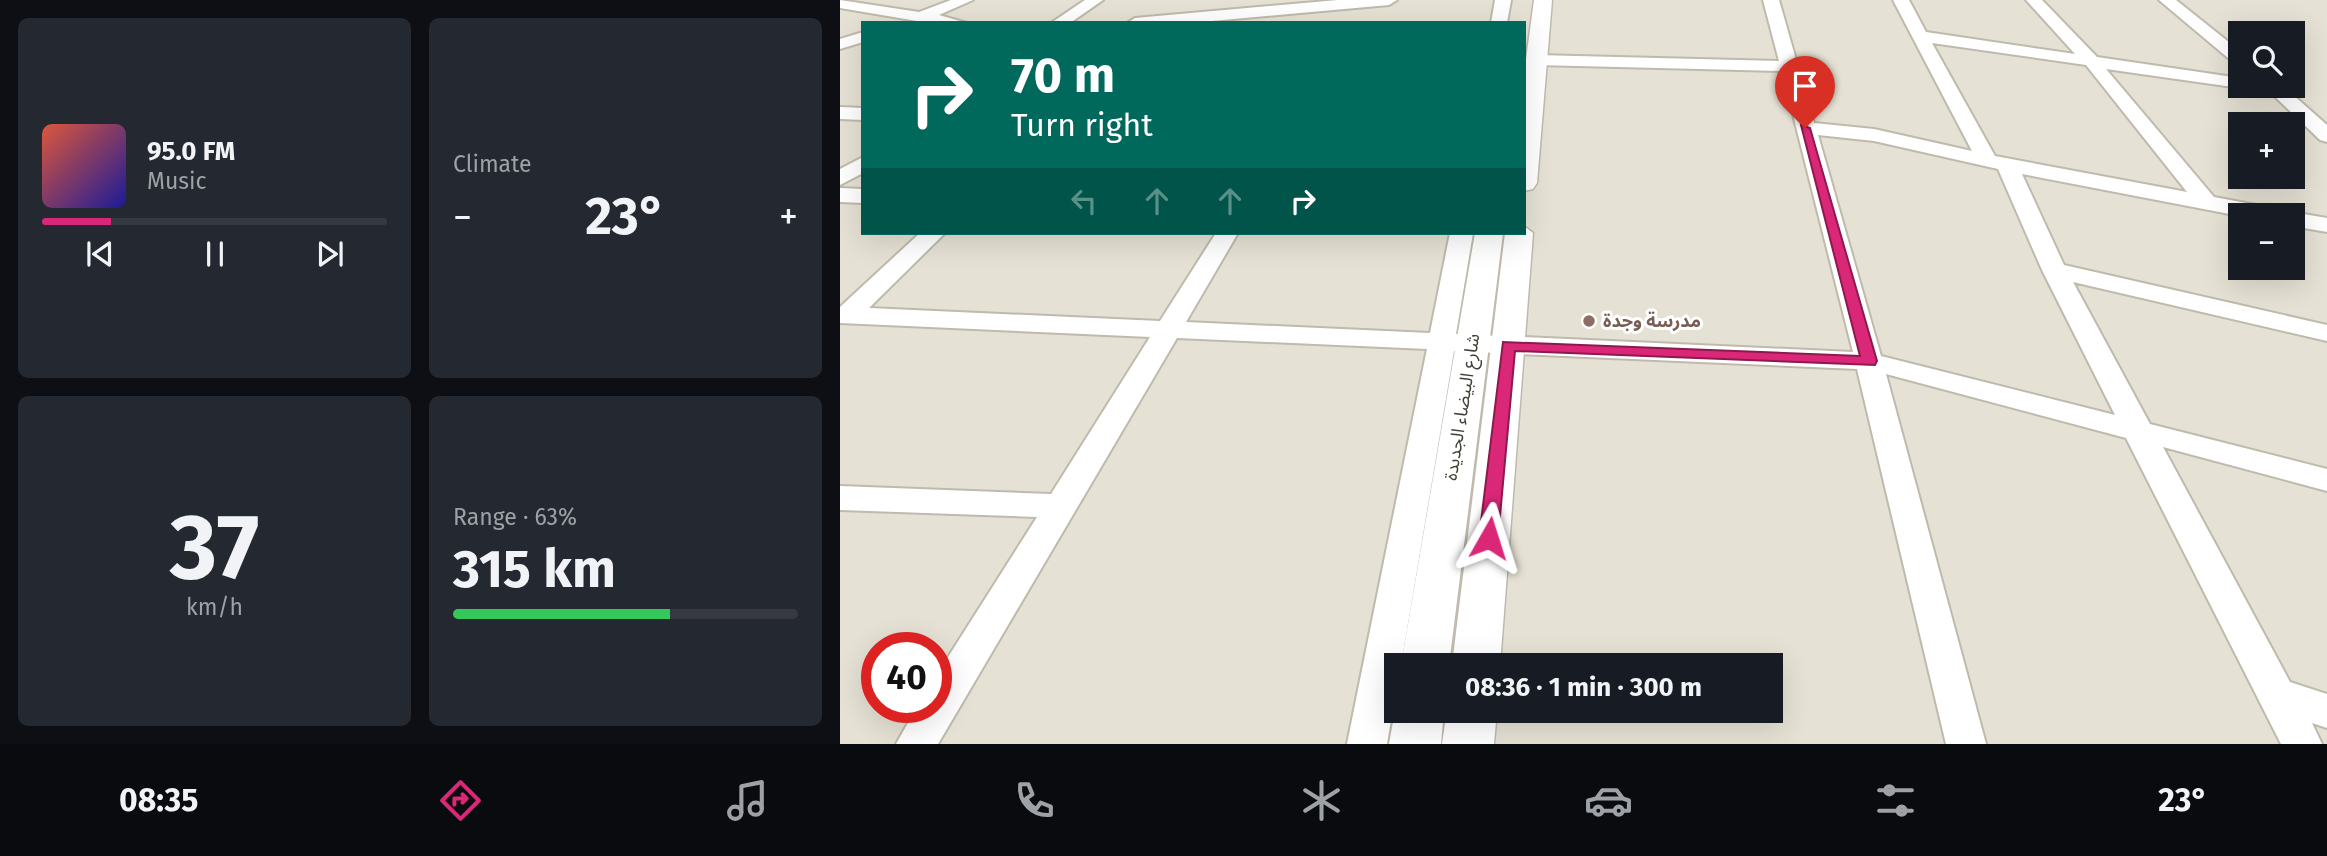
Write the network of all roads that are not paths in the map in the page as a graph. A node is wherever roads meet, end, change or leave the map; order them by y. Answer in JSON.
{"nodes":[{"id":1,"x":965,"y":0,"type":"edge"},
{"id":2,"x":1095,"y":0,"type":"edge"},
{"id":3,"x":1389,"y":0,"type":"edge"},
{"id":4,"x":1503,"y":0,"type":"edge"},
{"id":5,"x":1522,"y":0,"type":"edge"},
{"id":6,"x":1543,"y":0,"type":"edge"},
{"id":7,"x":1771,"y":0,"type":"edge"},
{"id":8,"x":1901,"y":0,"type":"edge"},
{"id":9,"x":2034,"y":0,"type":"edge"},
{"id":10,"x":2167,"y":0,"type":"edge"},
{"id":11,"x":840,"y":3,"type":"edge"},
{"id":12,"x":922,"y":16,"type":"junction"},
{"id":13,"x":908,"y":21,"type":"edge"},
{"id":14,"x":948,"y":21,"type":"edge"},
{"id":15,"x":1062,"y":21,"type":"edge"},
{"id":16,"x":1157,"y":21,"type":"edge"},
{"id":17,"x":1499,"y":21,"type":"edge"},
{"id":18,"x":1518,"y":21,"type":"edge"},
{"id":19,"x":1920,"y":36,"type":"junction"},
{"id":20,"x":861,"y":38,"type":"edge"},
{"id":21,"x":840,"y":44,"type":"edge"},
{"id":22,"x":2228,"y":49,"type":"edge"},
{"id":23,"x":1536,"y":60,"type":"junction"},
{"id":24,"x":2091,"y":61,"type":"junction"},
{"id":25,"x":1787,"y":66,"type":"junction"},
{"id":26,"x":2228,"y":81,"type":"edge"},
{"id":27,"x":2286,"y":98,"type":"edge"},
{"id":28,"x":2301,"y":98,"type":"edge"},
{"id":29,"x":2316,"y":103,"type":"dead end"},
{"id":30,"x":840,"y":113,"type":"edge"},
{"id":31,"x":861,"y":114,"type":"edge"},
{"id":32,"x":1805,"y":128,"type":"junction"},
{"id":33,"x":1527,"y":133,"type":"edge"},
{"id":34,"x":2327,"y":136,"type":"edge"},
{"id":35,"x":1997,"y":163,"type":"junction"},
{"id":36,"x":861,"y":164,"type":"edge"},
{"id":37,"x":840,"y":179,"type":"edge"},
{"id":38,"x":840,"y":195,"type":"edge"},
{"id":39,"x":861,"y":196,"type":"edge"},
{"id":40,"x":2207,"y":203,"type":"junction"},
{"id":41,"x":2228,"y":207,"type":"edge"},
{"id":42,"x":2305,"y":221,"type":"edge"},
{"id":43,"x":2327,"y":225,"type":"edge"},
{"id":44,"x":931,"y":235,"type":"edge"},
{"id":45,"x":1226,"y":235,"type":"edge"},
{"id":46,"x":1462,"y":235,"type":"edge"},
{"id":47,"x":1489,"y":235,"type":"edge"},
{"id":48,"x":1518,"y":235,"type":"edge"},
{"id":49,"x":2054,"y":271,"type":"junction"},
{"id":50,"x":843,"y":316,"type":"edge"},
{"id":51,"x":1167,"y":330,"type":"junction"},
{"id":52,"x":2327,"y":333,"type":"edge"},
{"id":53,"x":1474,"y":344,"type":"junction"},
{"id":54,"x":1870,"y":361,"type":"junction"},
{"id":55,"x":2137,"y":428,"type":"junction"},
{"id":56,"x":2327,"y":480,"type":"edge"},
{"id":57,"x":840,"y":498,"type":"edge"},
{"id":58,"x":1062,"y":506,"type":"junction"},
{"id":59,"x":1426,"y":653,"type":"edge"},
{"id":60,"x":1476,"y":653,"type":"edge"},
{"id":61,"x":2275,"y":694,"type":"junction"},
{"id":62,"x":2327,"y":711,"type":"edge"},
{"id":63,"x":1417,"y":723,"type":"edge"},
{"id":64,"x":1470,"y":723,"type":"edge"},
{"id":65,"x":916,"y":744,"type":"edge"},
{"id":66,"x":1367,"y":744,"type":"edge"},
{"id":67,"x":1415,"y":744,"type":"edge"},
{"id":68,"x":1468,"y":744,"type":"edge"},
{"id":69,"x":1966,"y":744,"type":"edge"},
{"id":70,"x":2302,"y":744,"type":"edge"}],
"edges":[{"from":1,"to":12,"type":"street"},
{"from":2,"to":15,"type":"street"},
{"from":3,"to":16,"type":"street"},
{"from":4,"to":17,"type":"street"},
{"from":5,"to":18,"type":"street"},
{"from":6,"to":23,"type":"street"},
{"from":7,"to":25,"type":"street"},
{"from":8,"to":19,"type":"street"},
{"from":9,"to":24,"type":"street"},
{"from":10,"to":22,"type":"street"},
{"from":11,"to":12,"type":"street"},
{"from":12,"to":13,"type":"street"},
{"from":12,"to":14,"type":"street"},
{"from":19,"to":24,"type":"street"},
{"from":19,"to":35,"type":"street"},
{"from":20,"to":21,"type":"street"},
{"from":23,"to":25,"type":"street"},
{"from":23,"to":33,"type":"street"},
{"from":24,"to":26,"type":"street"},
{"from":24,"to":40,"type":"street"},
{"from":25,"to":32,"type":"street"},
{"from":27,"to":34,"type":"street"},
{"from":28,"to":29,"type":"street"},
{"from":30,"to":31,"type":"street"},
{"from":32,"to":35,"type":"street"},
{"from":32,"to":54,"type":"street"},
{"from":35,"to":40,"type":"street"},
{"from":35,"to":49,"type":"street"},
{"from":36,"to":37,"type":"street"},
{"from":38,"to":39,"type":"street"},
{"from":40,"to":41,"type":"street"},
{"from":42,"to":43,"type":"street"},
{"from":44,"to":50,"type":"street"},
{"from":45,"to":51,"type":"street"},
{"from":46,"to":53,"type":"street"},
{"from":47,"to":53,"type":"street","name":"شارع البيضاء الجديدة"},
{"from":48,"to":53,"type":"street","name":"شارع البيضاء الجديدة"},
{"from":49,"to":52,"type":"street"},
{"from":49,"to":55,"type":"street"},
{"from":50,"to":51,"type":"street"},
{"from":51,"to":53,"type":"street"},
{"from":51,"to":58,"type":"street"},
{"from":53,"to":54,"type":"street"},
{"from":53,"to":59,"type":"street","name":"شارع البيضاء الجديدة"},
{"from":53,"to":60,"type":"street","name":"شارع البيضاء الجديدة"},
{"from":53,"to":66,"type":"street"},
{"from":54,"to":55,"type":"street"},
{"from":54,"to":69,"type":"street"},
{"from":55,"to":56,"type":"street"},
{"from":55,"to":61,"type":"street"},
{"from":57,"to":58,"type":"street"},
{"from":58,"to":65,"type":"street"},
{"from":61,"to":62,"type":"street"},
{"from":61,"to":70,"type":"street"},
{"from":63,"to":67,"type":"street"},
{"from":64,"to":68,"type":"street"}]}
